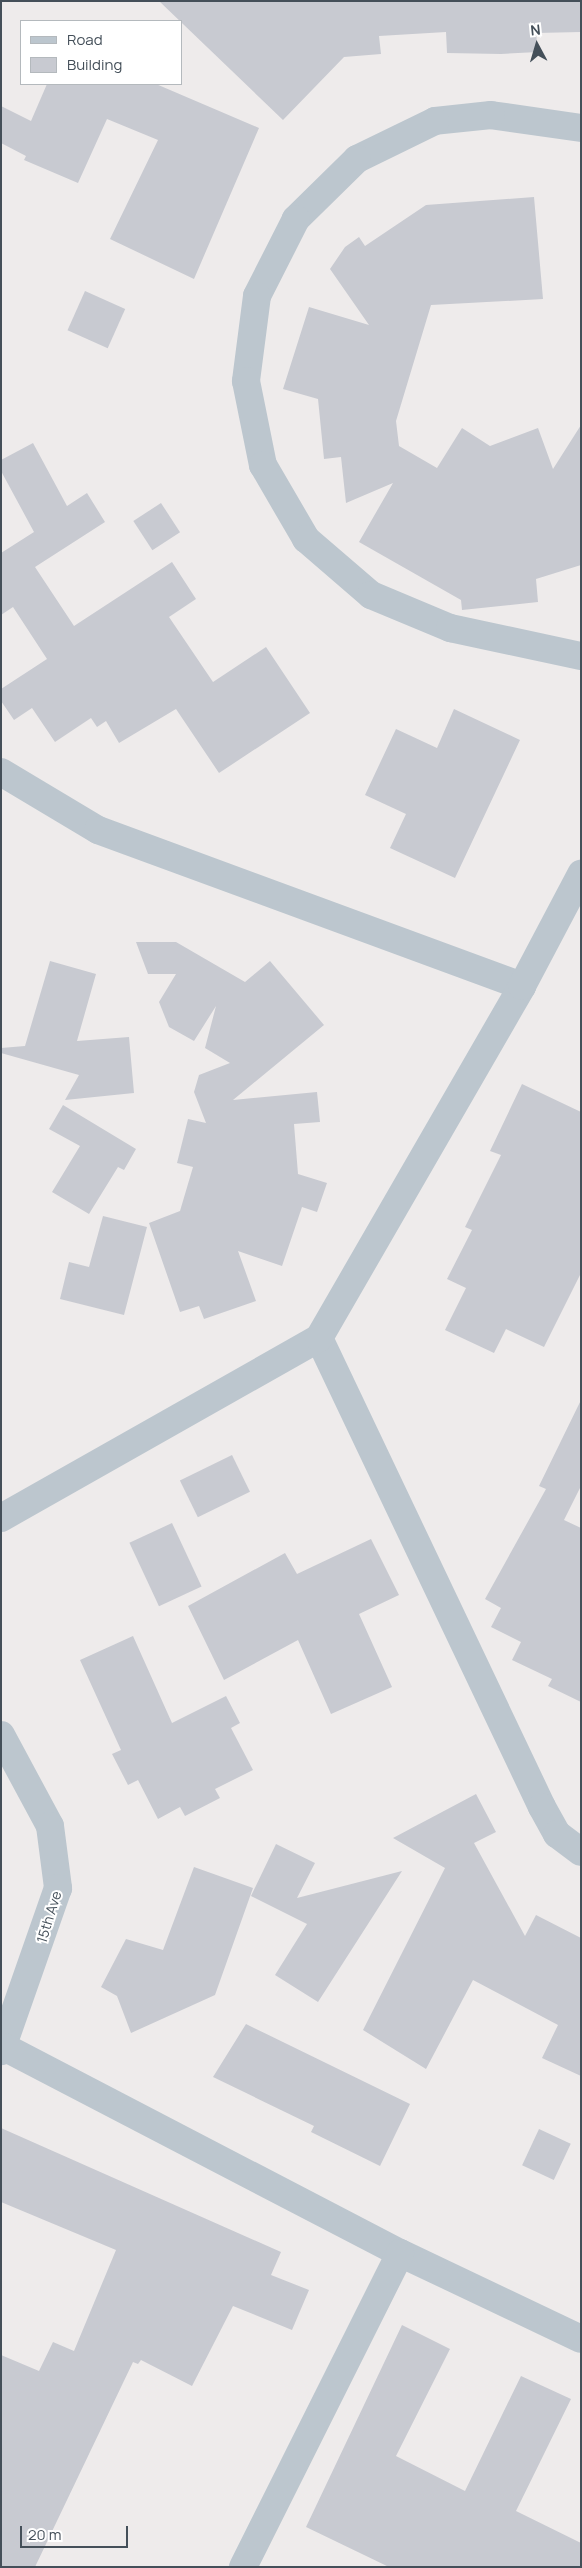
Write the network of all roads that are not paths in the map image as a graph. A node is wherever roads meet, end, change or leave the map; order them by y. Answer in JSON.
{"nodes":[{"id":1,"x":581,"y":128,"type":"edge"},
{"id":2,"x":581,"y":656,"type":"edge"},
{"id":3,"x":1,"y":772,"type":"edge"},
{"id":4,"x":581,"y":874,"type":"edge"},
{"id":5,"x":522,"y":986,"type":"junction"},
{"id":6,"x":319,"y":1338,"type":"junction"},
{"id":7,"x":1,"y":1518,"type":"edge"},
{"id":8,"x":1,"y":1734,"type":"edge"},
{"id":9,"x":581,"y":1852,"type":"edge"},
{"id":10,"x":2,"y":2049,"type":"edge"},
{"id":11,"x":400,"y":2253,"type":"junction"},
{"id":12,"x":581,"y":2339,"type":"edge"},
{"id":13,"x":250,"y":2564,"type":"edge"}],
"edges":[{"from":1,"to":2,"type":"street"},
{"from":3,"to":5,"type":"street"},
{"from":4,"to":5,"type":"street"},
{"from":5,"to":6,"type":"street"},
{"from":6,"to":7,"type":"street"},
{"from":6,"to":9,"type":"street"},
{"from":8,"to":10,"type":"street","name":"15th Ave"},
{"from":10,"to":11,"type":"street"},
{"from":11,"to":12,"type":"street"},
{"from":11,"to":13,"type":"street"}]}
